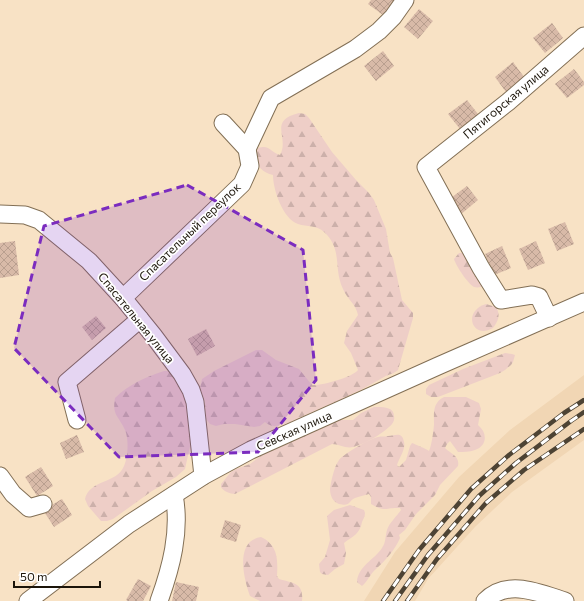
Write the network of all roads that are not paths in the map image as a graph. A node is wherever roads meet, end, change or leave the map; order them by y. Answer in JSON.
{"nodes":[{"id":1,"x":405,"y":0,"type":"edge"},
{"id":2,"x":584,"y":36,"type":"edge"},
{"id":3,"x":224,"y":123,"type":"dead end"},
{"id":4,"x":247,"y":149,"type":"junction"},
{"id":5,"x":0,"y":214,"type":"edge"},
{"id":6,"x":123,"y":298,"type":"junction"},
{"id":7,"x":584,"y":302,"type":"edge"},
{"id":8,"x":549,"y":318,"type":"junction"},
{"id":9,"x":140,"y":319,"type":"junction"},
{"id":10,"x":77,"y":420,"type":"dead end"},
{"id":11,"x":0,"y":476,"type":"edge"},
{"id":12,"x":203,"y":476,"type":"junction"},
{"id":13,"x":174,"y":495,"type":"junction"},
{"id":14,"x":43,"y":504,"type":"dead end"},
{"id":15,"x":28,"y":601,"type":"edge"},
{"id":16,"x":158,"y":601,"type":"edge"},
{"id":17,"x":485,"y":601,"type":"edge"},
{"id":18,"x":565,"y":601,"type":"edge"}],
"edges":[{"from":1,"to":4,"type":"street"},
{"from":2,"to":8,"type":"street","name":"Пятигорская улица"},
{"from":3,"to":4,"type":"street"},
{"from":4,"to":6,"type":"street","name":"Спасательный переулок"},
{"from":5,"to":6,"type":"street","name":"Спасательная улица"},
{"from":6,"to":9,"type":"street","name":"Спасательная улица"},
{"from":7,"to":8,"type":"street","name":"Севская улица"},
{"from":8,"to":12,"type":"street","name":"Севская улица"},
{"from":9,"to":10,"type":"street"},
{"from":9,"to":12,"type":"street","name":"Спасательная улица"},
{"from":11,"to":14,"type":"street"},
{"from":12,"to":13,"type":"street","name":"Севская улица"},
{"from":13,"to":15,"type":"street","name":"Севская улица"},
{"from":13,"to":16,"type":"street"},
{"from":17,"to":18,"type":"street"}]}
